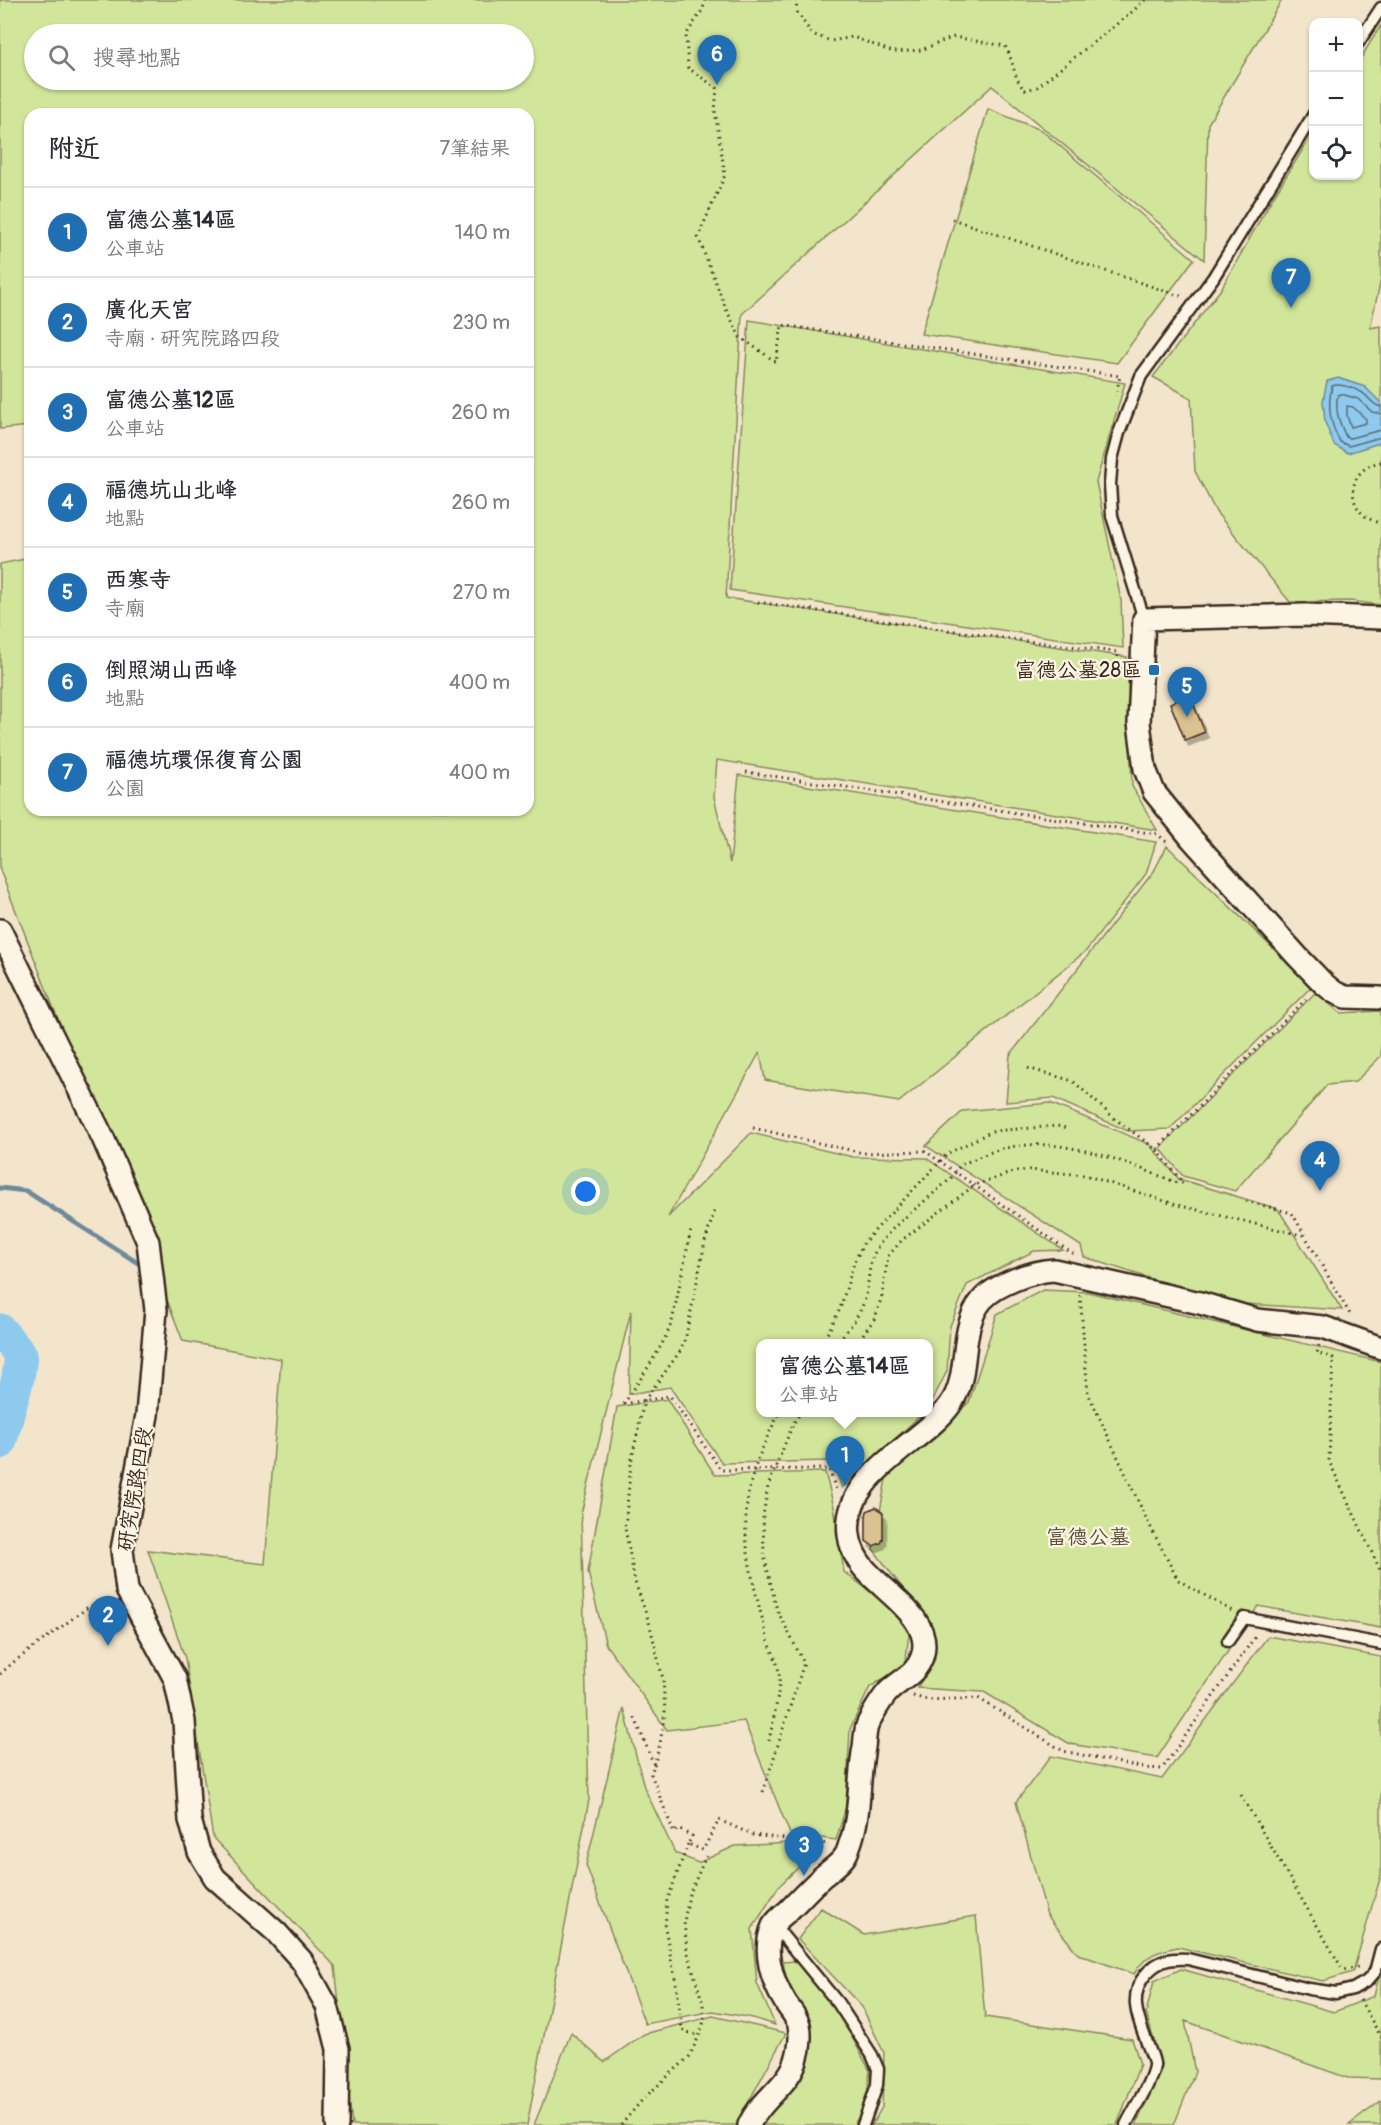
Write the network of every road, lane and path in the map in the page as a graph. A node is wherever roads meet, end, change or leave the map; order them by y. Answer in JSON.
{"nodes":[{"id":1,"x":705,"y":0,"type":"edge"},
{"id":2,"x":796,"y":0,"type":"edge"},
{"id":3,"x":1144,"y":0,"type":"edge"},
{"id":4,"x":1381,"y":8,"type":"edge"},
{"id":5,"x":1363,"y":37,"type":"edge"},
{"id":6,"x":1309,"y":122,"type":"edge"},
{"id":7,"x":952,"y":219,"type":"dead end"},
{"id":8,"x":1196,"y":302,"type":"junction"},
{"id":9,"x":1129,"y":405,"type":"junction"},
{"id":10,"x":1381,"y":462,"type":"edge"},
{"id":11,"x":1381,"y":523,"type":"edge"},
{"id":12,"x":758,"y":602,"type":"dead end"},
{"id":13,"x":1381,"y":618,"type":"edge"},
{"id":14,"x":1144,"y":619,"type":"junction"},
{"id":15,"x":1141,"y":685,"type":"junction"},
{"id":16,"x":746,"y":772,"type":"dead end"},
{"id":17,"x":1191,"y":838,"type":"junction"},
{"id":18,"x":0,"y":930,"type":"edge"},
{"id":19,"x":1381,"y":998,"type":"edge"},
{"id":20,"x":1317,"y":1002,"type":"dead end"},
{"id":21,"x":1027,"y":1068,"type":"dead end"},
{"id":22,"x":753,"y":1128,"type":"dead end"},
{"id":23,"x":1066,"y":1128,"type":"dead end"},
{"id":24,"x":1157,"y":1149,"type":"junction"},
{"id":25,"x":940,"y":1161,"type":"junction"},
{"id":26,"x":956,"y":1172,"type":"junction"},
{"id":27,"x":975,"y":1185,"type":"junction"},
{"id":28,"x":1246,"y":1202,"type":"dead end"},
{"id":29,"x":715,"y":1209,"type":"dead end"},
{"id":30,"x":691,"y":1230,"type":"dead end"},
{"id":31,"x":1305,"y":1236,"type":"junction"},
{"id":32,"x":1079,"y":1274,"type":"junction"},
{"id":33,"x":1323,"y":1327,"type":"junction"},
{"id":34,"x":1354,"y":1337,"type":"junction"},
{"id":35,"x":825,"y":1339,"type":"edge"},
{"id":36,"x":840,"y":1339,"type":"edge"},
{"id":37,"x":860,"y":1339,"type":"edge"},
{"id":38,"x":1381,"y":1348,"type":"edge"},
{"id":39,"x":644,"y":1401,"type":"junction"},
{"id":40,"x":778,"y":1417,"type":"edge"},
{"id":41,"x":798,"y":1417,"type":"edge"},
{"id":42,"x":754,"y":1470,"type":"junction"},
{"id":43,"x":775,"y":1470,"type":"junction"},
{"id":44,"x":839,"y":1500,"type":"dead end"},
{"id":45,"x":1381,"y":1572,"type":"edge"},
{"id":46,"x":127,"y":1590,"type":"junction"},
{"id":47,"x":1244,"y":1618,"type":"junction"},
{"id":48,"x":1265,"y":1622,"type":"junction"},
{"id":49,"x":1227,"y":1641,"type":"dead end"},
{"id":50,"x":1381,"y":1644,"type":"edge"},
{"id":51,"x":0,"y":1674,"type":"edge"},
{"id":52,"x":888,"y":1691,"type":"junction"},
{"id":53,"x":635,"y":1718,"type":"dead end"},
{"id":54,"x":769,"y":1741,"type":"dead end"},
{"id":55,"x":654,"y":1765,"type":"junction"},
{"id":56,"x":764,"y":1792,"type":"dead end"},
{"id":57,"x":1241,"y":1795,"type":"dead end"},
{"id":58,"x":688,"y":1844,"type":"junction"},
{"id":59,"x":825,"y":1851,"type":"dead end"},
{"id":60,"x":706,"y":1856,"type":"dead end"},
{"id":61,"x":773,"y":1925,"type":"junction"},
{"id":62,"x":1381,"y":1949,"type":"edge"},
{"id":63,"x":1375,"y":1972,"type":"junction"},
{"id":64,"x":1353,"y":1989,"type":"junction"},
{"id":65,"x":699,"y":2036,"type":"junction"},
{"id":66,"x":1381,"y":2037,"type":"edge"},
{"id":67,"x":337,"y":2125,"type":"edge"},
{"id":68,"x":621,"y":2125,"type":"edge"},
{"id":69,"x":749,"y":2125,"type":"edge"},
{"id":70,"x":863,"y":2125,"type":"edge"},
{"id":71,"x":1126,"y":2125,"type":"edge"}],
"edges":[{"from":1,"to":9,"type":"path"},
{"from":2,"to":3,"type":"path"},
{"from":4,"to":5,"type":"lane"},
{"from":6,"to":8,"type":"lane"},
{"from":7,"to":8,"type":"path"},
{"from":8,"to":9,"type":"lane"},
{"from":9,"to":14,"type":"lane"},
{"from":10,"to":11,"type":"path"},
{"from":12,"to":15,"type":"path"},
{"from":13,"to":14,"type":"street"},
{"from":14,"to":15,"type":"street"},
{"from":15,"to":17,"type":"street"},
{"from":16,"to":17,"type":"path"},
{"from":17,"to":19,"type":"street"},
{"from":18,"to":46,"type":"street","name":"研究院路四段"},
{"from":20,"to":24,"type":"path"},
{"from":21,"to":24,"type":"path"},
{"from":22,"to":25,"type":"path"},
{"from":23,"to":25,"type":"path"},
{"from":24,"to":26,"type":"path"},
{"from":25,"to":26,"type":"path"},
{"from":25,"to":35,"type":"path"},
{"from":26,"to":27,"type":"path"},
{"from":26,"to":36,"type":"path"},
{"from":27,"to":31,"type":"path"},
{"from":27,"to":32,"type":"path"},
{"from":27,"to":37,"type":"path"},
{"from":28,"to":31,"type":"path"},
{"from":29,"to":39,"type":"path"},
{"from":30,"to":39,"type":"path"},
{"from":31,"to":34,"type":"path"},
{"from":32,"to":33,"type":"street"},
{"from":32,"to":47,"type":"path"},
{"from":32,"to":52,"type":"street"},
{"from":33,"to":34,"type":"street"},
{"from":33,"to":45,"type":"path"},
{"from":34,"to":38,"type":"street"},
{"from":39,"to":42,"type":"path"},
{"from":39,"to":55,"type":"path"},
{"from":40,"to":42,"type":"path"},
{"from":41,"to":43,"type":"path"},
{"from":42,"to":43,"type":"path"},
{"from":42,"to":54,"type":"path"},
{"from":43,"to":44,"type":"path"},
{"from":43,"to":56,"type":"path"},
{"from":46,"to":51,"type":"path"},
{"from":46,"to":67,"type":"street","name":"研究院路四段"},
{"from":47,"to":48,"type":"lane"},
{"from":47,"to":49,"type":"lane"},
{"from":48,"to":50,"type":"lane"},
{"from":48,"to":52,"type":"path"},
{"from":52,"to":61,"type":"street"},
{"from":53,"to":55,"type":"path"},
{"from":55,"to":58,"type":"path"},
{"from":57,"to":63,"type":"path"},
{"from":58,"to":59,"type":"path"},
{"from":58,"to":65,"type":"path"},
{"from":60,"to":65,"type":"path"},
{"from":61,"to":69,"type":"street"},
{"from":61,"to":70,"type":"lane"},
{"from":62,"to":63,"type":"lane"},
{"from":63,"to":64,"type":"lane"},
{"from":64,"to":66,"type":"path"},
{"from":64,"to":71,"type":"lane"},
{"from":65,"to":68,"type":"path"}]}
